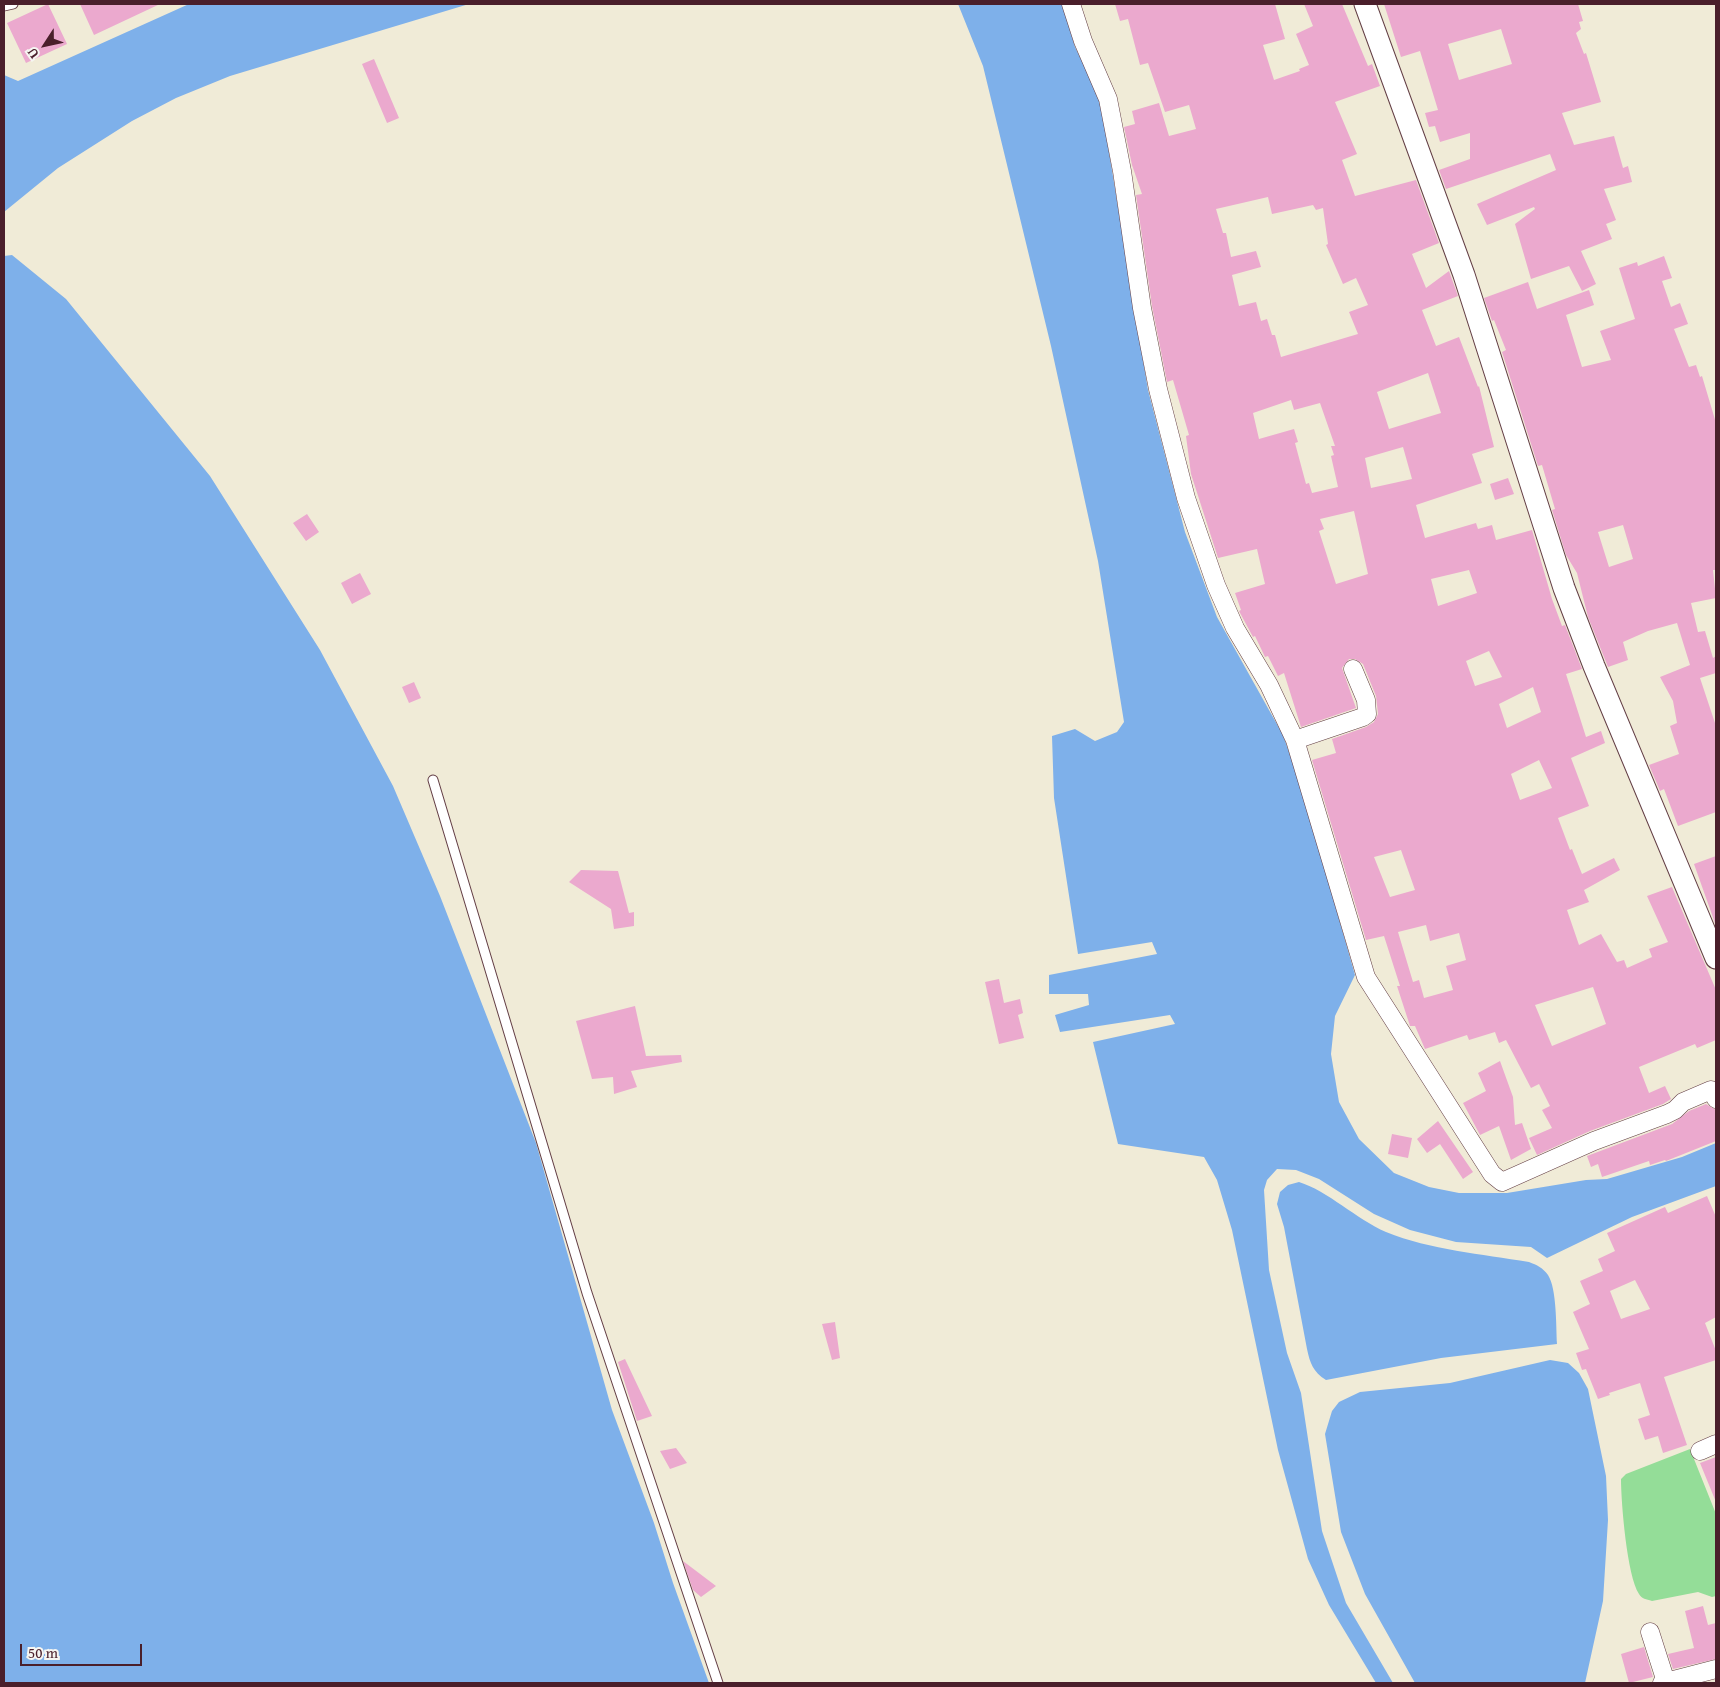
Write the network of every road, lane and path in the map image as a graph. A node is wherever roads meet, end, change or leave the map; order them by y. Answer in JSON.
{"nodes":[{"id":1,"x":14,"y":4,"type":"edge"},
{"id":2,"x":1071,"y":4,"type":"edge"},
{"id":3,"x":1366,"y":4,"type":"edge"},
{"id":4,"x":4,"y":6,"type":"edge"},
{"id":5,"x":1353,"y":669,"type":"dead end"},
{"id":6,"x":1295,"y":740,"type":"junction"},
{"id":7,"x":433,"y":780,"type":"dead end"},
{"id":8,"x":1716,"y":958,"type":"edge"},
{"id":9,"x":1716,"y":1100,"type":"edge"},
{"id":10,"x":1716,"y":1444,"type":"edge"},
{"id":11,"x":1700,"y":1451,"type":"dead end"},
{"id":12,"x":1650,"y":1632,"type":"dead end"},
{"id":13,"x":1716,"y":1669,"type":"edge"},
{"id":14,"x":718,"y":1683,"type":"edge"},
{"id":15,"x":1664,"y":1683,"type":"edge"}],
"edges":[{"from":1,"to":4,"type":"lane"},
{"from":2,"to":6,"type":"street"},
{"from":3,"to":8,"type":"street"},
{"from":5,"to":6,"type":"street"},
{"from":6,"to":9,"type":"street"},
{"from":7,"to":14,"type":"lane"},
{"from":10,"to":11,"type":"street"},
{"from":12,"to":15,"type":"street"},
{"from":13,"to":15,"type":"street"}]}
